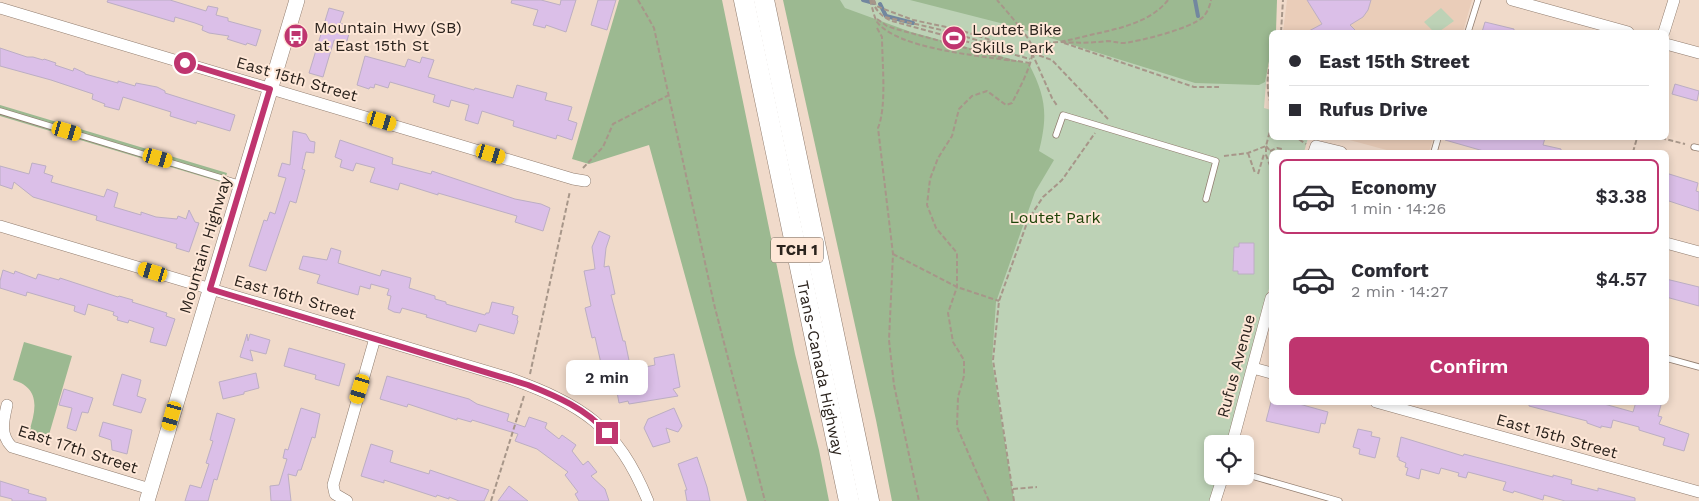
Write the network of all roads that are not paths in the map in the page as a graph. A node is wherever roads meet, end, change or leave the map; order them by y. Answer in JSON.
{"nodes":[{"id":1,"x":297,"y":0,"type":"edge"},
{"id":2,"x":744,"y":0,"type":"edge"},
{"id":3,"x":764,"y":0,"type":"edge"},
{"id":4,"x":1478,"y":0,"type":"edge"},
{"id":5,"x":1512,"y":0,"type":"edge"},
{"id":6,"x":1674,"y":0,"type":"edge"},
{"id":7,"x":0,"y":8,"type":"edge"},
{"id":8,"x":1469,"y":30,"type":"edge"},
{"id":9,"x":1621,"y":30,"type":"edge"},
{"id":10,"x":1665,"y":30,"type":"edge"},
{"id":11,"x":1669,"y":45,"type":"edge"},
{"id":12,"x":1699,"y":53,"type":"edge"},
{"id":13,"x":270,"y":89,"type":"junction"},
{"id":14,"x":0,"y":111,"type":"edge"},
{"id":15,"x":1056,"y":135,"type":"dead end"},
{"id":16,"x":585,"y":181,"type":"dead end"},
{"id":17,"x":241,"y":184,"type":"junction"},
{"id":18,"x":1206,"y":200,"type":"dead end"},
{"id":19,"x":0,"y":226,"type":"edge"},
{"id":20,"x":1669,"y":244,"type":"edge"},
{"id":21,"x":1699,"y":252,"type":"edge"},
{"id":22,"x":210,"y":289,"type":"junction"},
{"id":23,"x":1269,"y":306,"type":"edge"},
{"id":24,"x":376,"y":338,"type":"junction"},
{"id":25,"x":1669,"y":359,"type":"edge"},
{"id":26,"x":1699,"y":367,"type":"edge"},
{"id":27,"x":1253,"y":368,"type":"junction"},
{"id":28,"x":1269,"y":372,"type":"edge"},
{"id":29,"x":8,"y":405,"type":"dead end"},
{"id":30,"x":1387,"y":405,"type":"edge"},
{"id":31,"x":1234,"y":435,"type":"edge"},
{"id":32,"x":1254,"y":477,"type":"edge"},
{"id":33,"x":1220,"y":485,"type":"edge"},
{"id":34,"x":1699,"y":492,"type":"edge"},
{"id":35,"x":148,"y":495,"type":"edge"},
{"id":36,"x":347,"y":501,"type":"edge"},
{"id":37,"x":648,"y":501,"type":"edge"},
{"id":38,"x":849,"y":501,"type":"edge"},
{"id":39,"x":869,"y":501,"type":"edge"},
{"id":40,"x":1216,"y":501,"type":"edge"},
{"id":41,"x":1339,"y":501,"type":"edge"}],
"edges":[{"from":1,"to":13,"type":"main road","name":"Mountain Highway"},
{"from":2,"to":38,"type":"highway","name":"Trans-Canada Highway","number":"TCH 1"},
{"from":3,"to":39,"type":"highway","name":"Trans-Canada Highway","number":"TCH 1"},
{"from":4,"to":8,"type":"lane"},
{"from":5,"to":9,"type":"street"},
{"from":6,"to":10,"type":"street"},
{"from":7,"to":13,"type":"street","name":"East 15th Street"},
{"from":11,"to":12,"type":"street"},
{"from":13,"to":16,"type":"street","name":"East 15th Street"},
{"from":13,"to":17,"type":"main road","name":"Mountain Highway"},
{"from":14,"to":17,"type":"lane"},
{"from":15,"to":18,"type":"lane"},
{"from":17,"to":22,"type":"main road","name":"Mountain Highway"},
{"from":19,"to":22,"type":"street","name":"East 16th Street"},
{"from":20,"to":21,"type":"street"},
{"from":22,"to":24,"type":"street","name":"East 16th Street"},
{"from":22,"to":35,"type":"main road","name":"Mountain Highway"},
{"from":23,"to":27,"type":"street","name":"Rufus Avenue"},
{"from":24,"to":36,"type":"street"},
{"from":24,"to":37,"type":"street","name":"East 16th Street"},
{"from":25,"to":26,"type":"lane"},
{"from":27,"to":28,"type":"street"},
{"from":27,"to":31,"type":"street","name":"Rufus Avenue"},
{"from":29,"to":35,"type":"street","name":"East 17th Street"},
{"from":30,"to":34,"type":"street","name":"East 15th Street"},
{"from":32,"to":41,"type":"lane"},
{"from":33,"to":40,"type":"street"}]}
